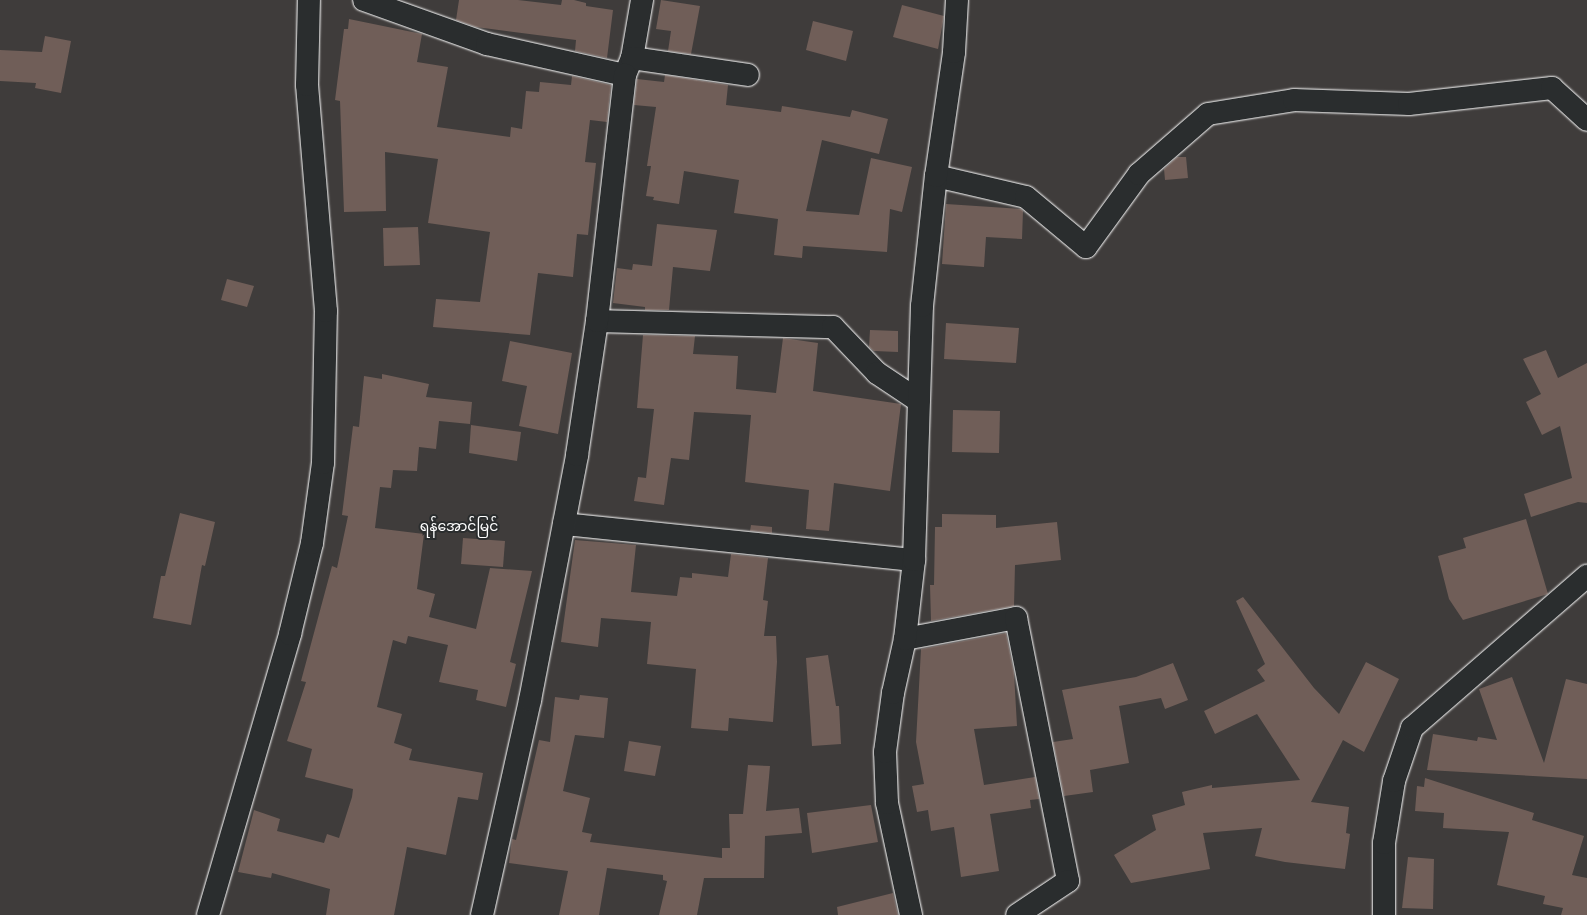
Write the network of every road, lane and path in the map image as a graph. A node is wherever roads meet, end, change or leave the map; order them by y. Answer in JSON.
{"nodes":[{"id":1,"x":309,"y":0,"type":"edge"},
{"id":2,"x":364,"y":0,"type":"edge"},
{"id":3,"x":642,"y":0,"type":"edge"},
{"id":4,"x":957,"y":0,"type":"edge"},
{"id":5,"x":628,"y":66,"type":"junction"},
{"id":6,"x":748,"y":75,"type":"dead end"},
{"id":7,"x":1587,"y":120,"type":"edge"},
{"id":8,"x":936,"y":176,"type":"junction"},
{"id":9,"x":597,"y":321,"type":"junction"},
{"id":10,"x":919,"y":401,"type":"junction"},
{"id":11,"x":564,"y":524,"type":"junction"},
{"id":12,"x":914,"y":560,"type":"junction"},
{"id":13,"x":1587,"y":576,"type":"edge"},
{"id":14,"x":905,"y":639,"type":"junction"},
{"id":15,"x":208,"y":915,"type":"edge"},
{"id":16,"x":482,"y":915,"type":"edge"},
{"id":17,"x":911,"y":915,"type":"edge"},
{"id":18,"x":1017,"y":915,"type":"edge"},
{"id":19,"x":1384,"y":915,"type":"edge"}],
"edges":[{"from":1,"to":15,"type":"street"},
{"from":2,"to":5,"type":"street"},
{"from":3,"to":5,"type":"street"},
{"from":4,"to":8,"type":"street"},
{"from":5,"to":6,"type":"street"},
{"from":5,"to":9,"type":"street"},
{"from":7,"to":8,"type":"street"},
{"from":8,"to":10,"type":"street"},
{"from":9,"to":10,"type":"street"},
{"from":9,"to":11,"type":"street"},
{"from":10,"to":12,"type":"street"},
{"from":11,"to":12,"type":"street"},
{"from":11,"to":16,"type":"street"},
{"from":12,"to":14,"type":"street"},
{"from":13,"to":19,"type":"street"},
{"from":14,"to":17,"type":"street"},
{"from":14,"to":18,"type":"street"}]}
